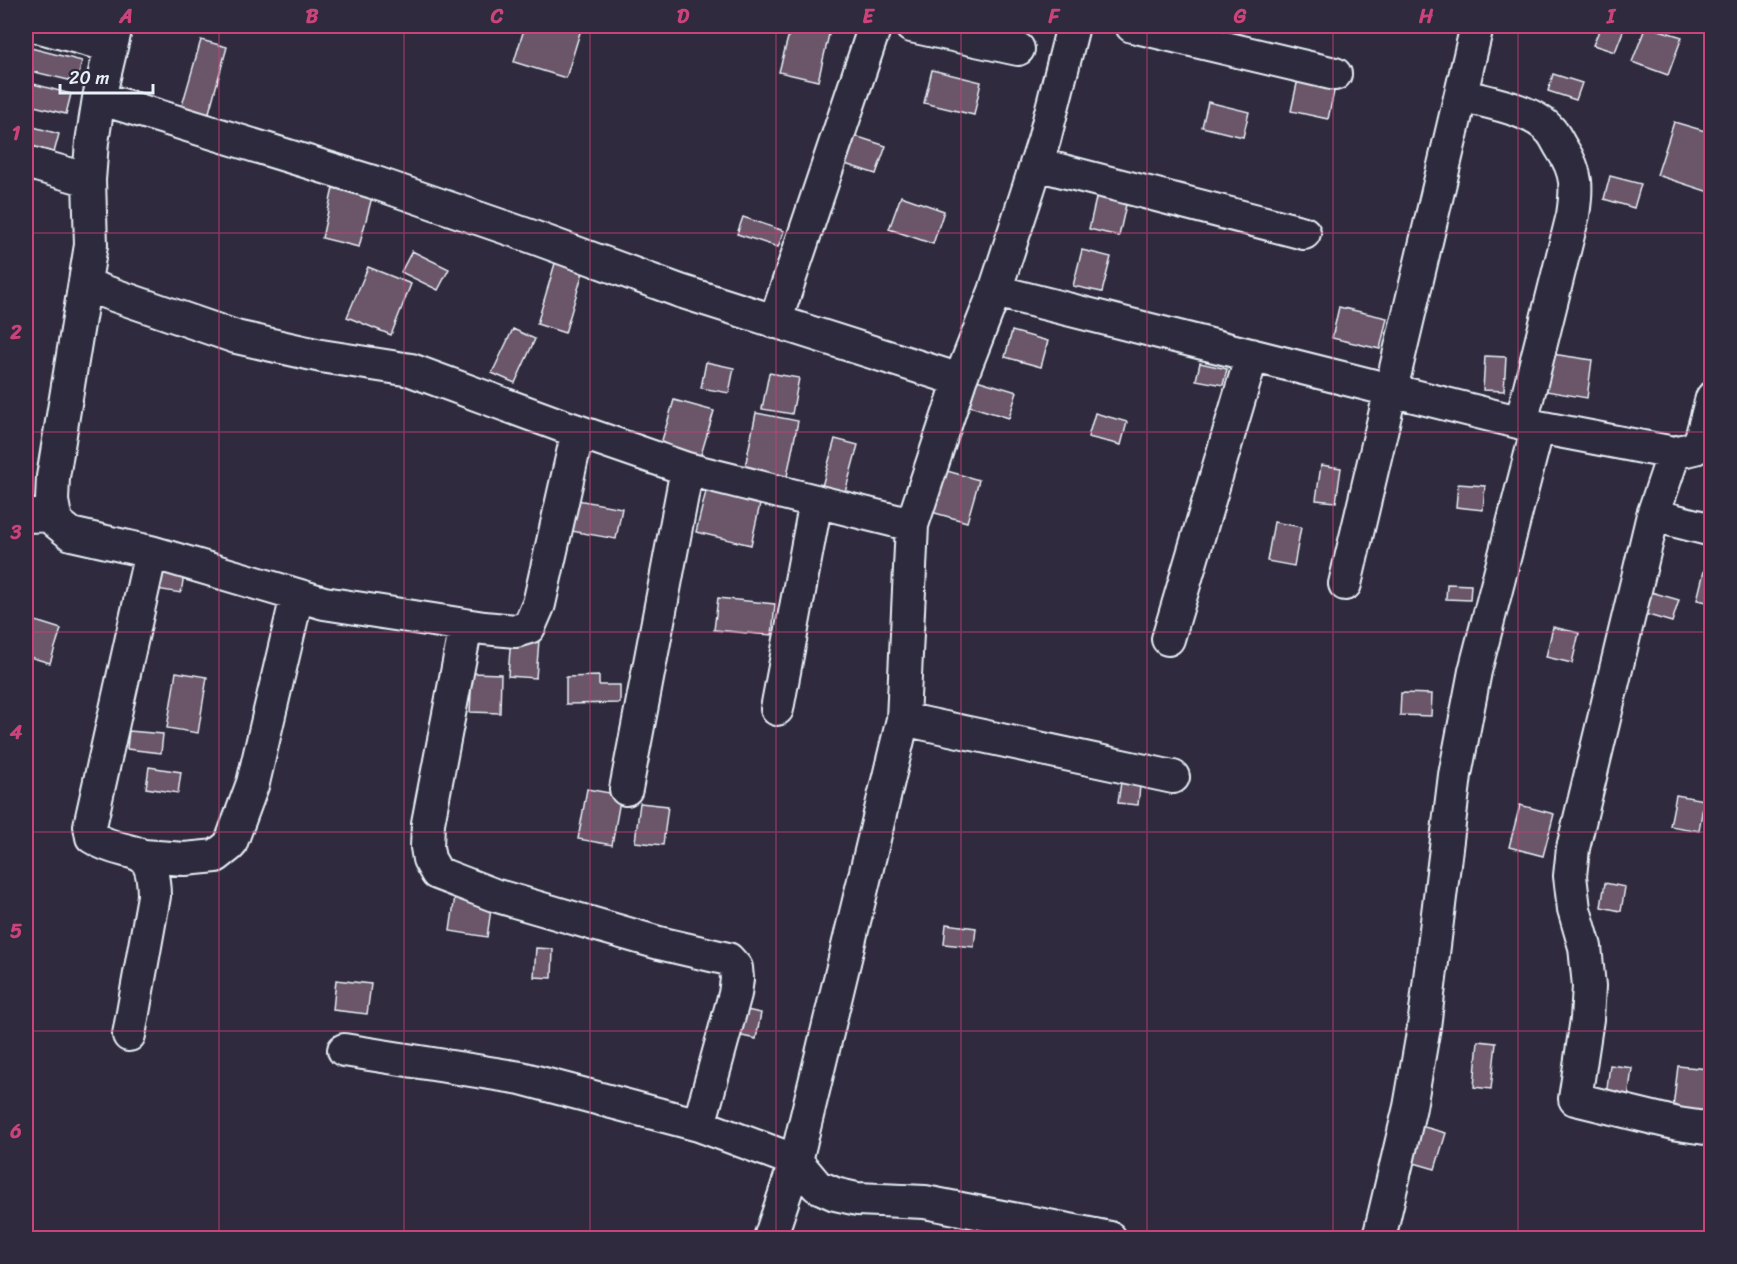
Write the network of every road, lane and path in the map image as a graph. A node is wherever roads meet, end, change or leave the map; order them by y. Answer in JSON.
{"nodes":[{"id":1,"x":37,"y":26,"type":"edge"},
{"id":2,"x":874,"y":26,"type":"edge"},
{"id":3,"x":911,"y":26,"type":"edge"},
{"id":4,"x":1073,"y":26,"type":"edge"},
{"id":5,"x":1132,"y":26,"type":"edge"},
{"id":6,"x":1477,"y":26,"type":"edge"},
{"id":7,"x":113,"y":36,"type":"edge"},
{"id":8,"x":1018,"y":49,"type":"dead end"},
{"id":9,"x":1335,"y":74,"type":"dead end"},
{"id":10,"x":1461,"y":95,"type":"junction"},
{"id":11,"x":99,"y":98,"type":"junction"},
{"id":12,"x":26,"y":162,"type":"edge"},
{"id":13,"x":1036,"y":164,"type":"junction"},
{"id":14,"x":89,"y":180,"type":"junction"},
{"id":15,"x":1304,"y":233,"type":"dead end"},
{"id":16,"x":85,"y":285,"type":"junction"},
{"id":17,"x":995,"y":291,"type":"junction"},
{"id":18,"x":776,"y":322,"type":"junction"},
{"id":19,"x":1252,"y":355,"type":"junction"},
{"id":20,"x":960,"y":380,"type":"junction"},
{"id":21,"x":1389,"y":389,"type":"junction"},
{"id":22,"x":1712,"y":398,"type":"edge"},
{"id":23,"x":1529,"y":425,"type":"junction"},
{"id":24,"x":578,"y":431,"type":"junction"},
{"id":25,"x":1674,"y":453,"type":"junction"},
{"id":26,"x":687,"y":469,"type":"junction"},
{"id":27,"x":816,"y":501,"type":"junction"},
{"id":28,"x":40,"y":515,"type":"edge"},
{"id":29,"x":1653,"y":515,"type":"junction"},
{"id":30,"x":912,"y":525,"type":"junction"},
{"id":31,"x":1712,"y":530,"type":"edge"},
{"id":32,"x":150,"y":552,"type":"junction"},
{"id":33,"x":1344,"y":584,"type":"dead end"},
{"id":34,"x":297,"y":596,"type":"junction"},
{"id":35,"x":466,"y":626,"type":"junction"},
{"id":36,"x":1168,"y":639,"type":"dead end"},
{"id":37,"x":777,"y":709,"type":"dead end"},
{"id":38,"x":903,"y":719,"type":"junction"},
{"id":39,"x":1173,"y":777,"type":"dead end"},
{"id":40,"x":626,"y":789,"type":"dead end"},
{"id":41,"x":143,"y":856,"type":"junction"},
{"id":42,"x":129,"y":1035,"type":"dead end"},
{"id":43,"x":344,"y":1050,"type":"dead end"},
{"id":44,"x":699,"y":1125,"type":"junction"},
{"id":45,"x":1712,"y":1129,"type":"edge"},
{"id":46,"x":796,"y":1161,"type":"junction"},
{"id":47,"x":770,"y":1239,"type":"edge"},
{"id":48,"x":1110,"y":1239,"type":"edge"},
{"id":49,"x":1379,"y":1239,"type":"edge"}],
"edges":[{"from":1,"to":7,"type":"street"},
{"from":2,"to":18,"type":"street"},
{"from":3,"to":8,"type":"street"},
{"from":4,"to":13,"type":"street"},
{"from":5,"to":9,"type":"street"},
{"from":6,"to":10,"type":"street"},
{"from":7,"to":11,"type":"street"},
{"from":10,"to":21,"type":"street"},
{"from":10,"to":23,"type":"street"},
{"from":11,"to":14,"type":"street"},
{"from":11,"to":18,"type":"street"},
{"from":12,"to":14,"type":"street"},
{"from":13,"to":15,"type":"street"},
{"from":13,"to":17,"type":"street"},
{"from":14,"to":16,"type":"street"},
{"from":16,"to":24,"type":"street"},
{"from":16,"to":28,"type":"street"},
{"from":17,"to":19,"type":"street"},
{"from":17,"to":20,"type":"street"},
{"from":18,"to":20,"type":"street"},
{"from":19,"to":21,"type":"street"},
{"from":19,"to":36,"type":"street"},
{"from":20,"to":30,"type":"street"},
{"from":21,"to":23,"type":"street"},
{"from":21,"to":33,"type":"street"},
{"from":22,"to":25,"type":"street"},
{"from":23,"to":25,"type":"street"},
{"from":23,"to":49,"type":"street"},
{"from":24,"to":26,"type":"street"},
{"from":24,"to":35,"type":"street"},
{"from":25,"to":29,"type":"street"},
{"from":26,"to":27,"type":"street"},
{"from":26,"to":40,"type":"street"},
{"from":27,"to":30,"type":"street"},
{"from":27,"to":37,"type":"street"},
{"from":28,"to":32,"type":"street"},
{"from":29,"to":31,"type":"street"},
{"from":29,"to":45,"type":"street"},
{"from":30,"to":38,"type":"street"},
{"from":32,"to":34,"type":"street"},
{"from":32,"to":41,"type":"street"},
{"from":34,"to":35,"type":"street"},
{"from":34,"to":41,"type":"street"},
{"from":35,"to":44,"type":"street"},
{"from":38,"to":39,"type":"street"},
{"from":38,"to":46,"type":"street"},
{"from":41,"to":42,"type":"street"},
{"from":43,"to":44,"type":"street"},
{"from":44,"to":46,"type":"street"},
{"from":46,"to":47,"type":"street"},
{"from":46,"to":48,"type":"street"}]}
